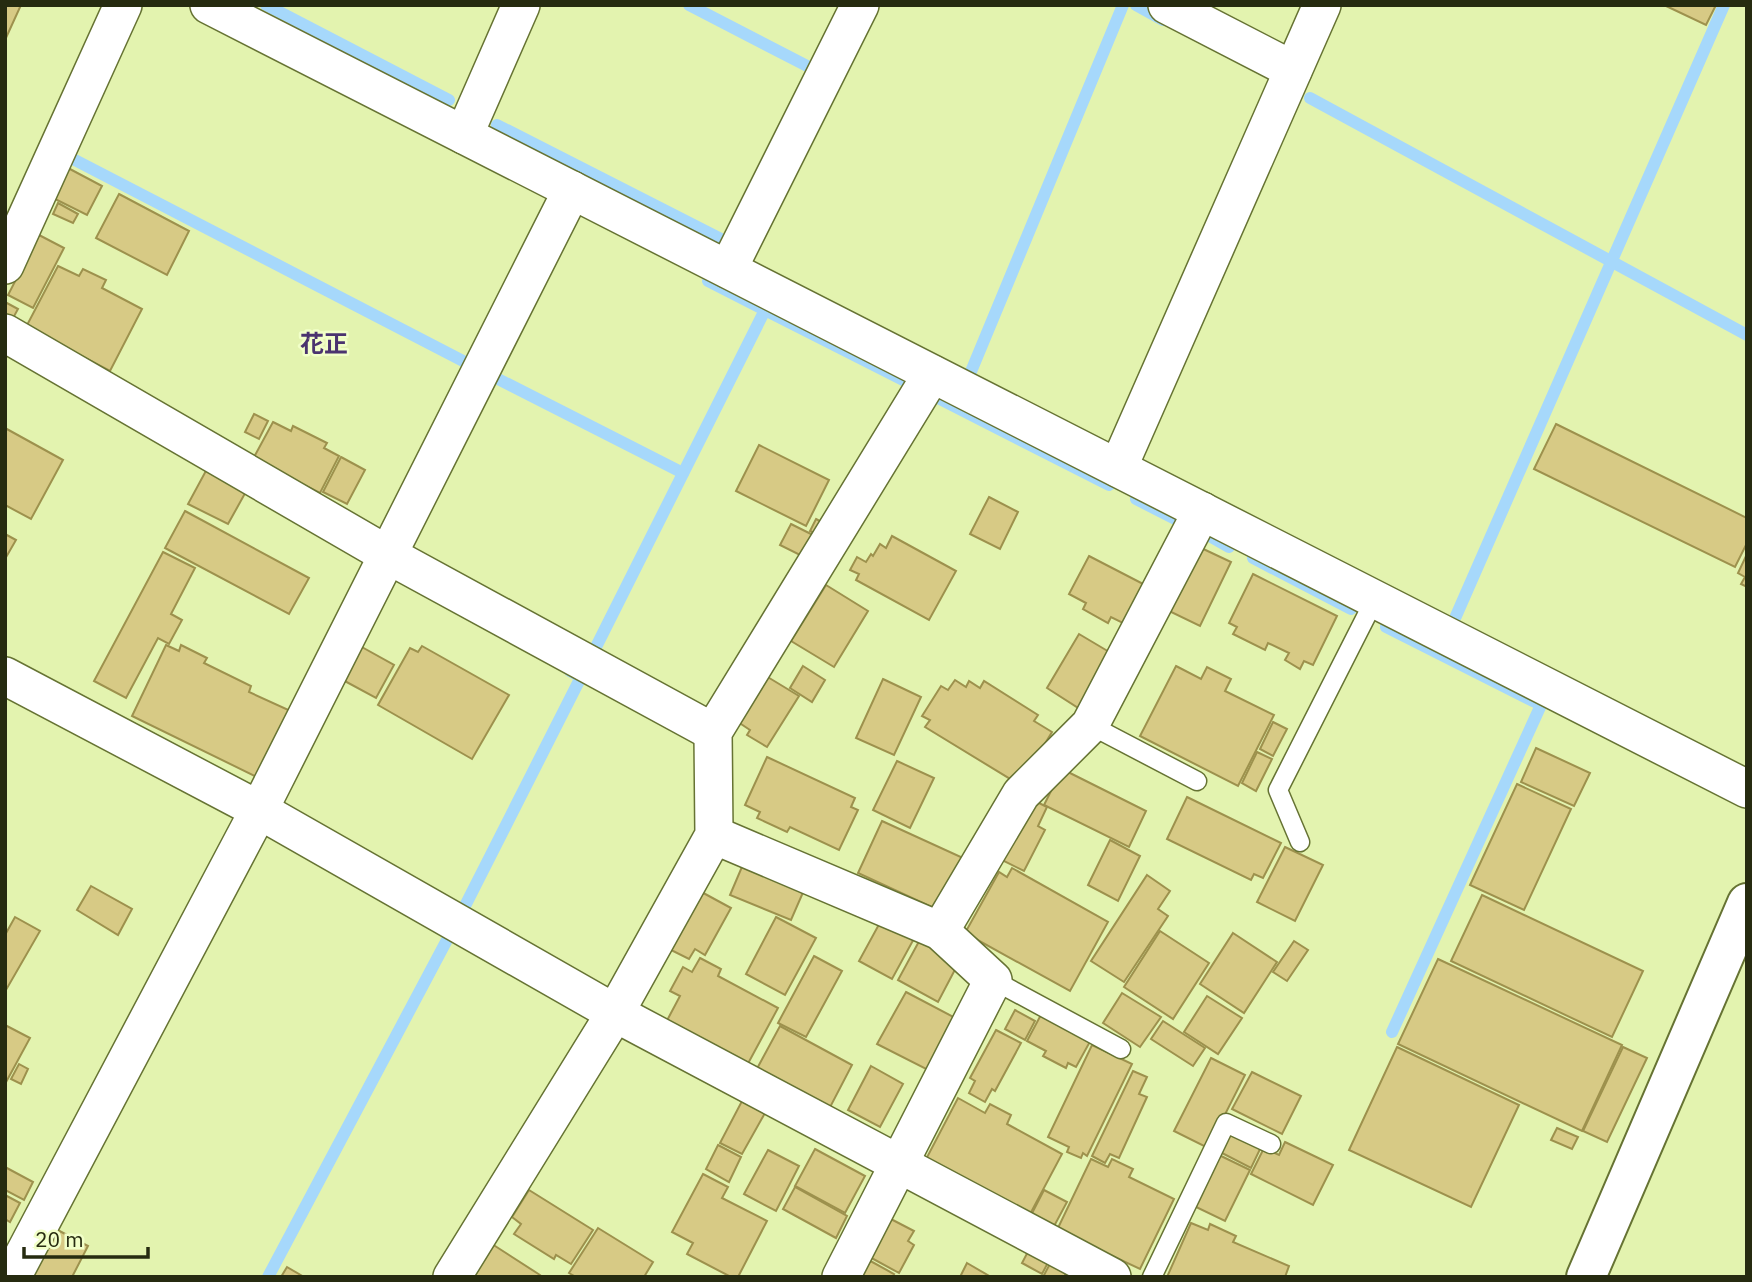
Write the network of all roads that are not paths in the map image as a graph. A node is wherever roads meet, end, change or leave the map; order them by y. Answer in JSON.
{"nodes":[{"id":1,"x":123,"y":5,"type":"edge"},
{"id":2,"x":209,"y":5,"type":"edge"},
{"id":3,"x":521,"y":5,"type":"edge"},
{"id":4,"x":860,"y":5,"type":"edge"},
{"id":5,"x":1167,"y":5,"type":"edge"},
{"id":6,"x":1322,"y":5,"type":"edge"},
{"id":7,"x":1293,"y":69,"type":"junction"},
{"id":8,"x":464,"y":135,"type":"junction"},
{"id":9,"x":572,"y":190,"type":"junction"},
{"id":10,"x":5,"y":265,"type":"edge"},
{"id":11,"x":729,"y":270,"type":"junction"},
{"id":12,"x":5,"y":333,"type":"edge"},
{"id":13,"x":932,"y":374,"type":"junction"},
{"id":14,"x":1118,"y":468,"type":"junction"},
{"id":15,"x":1202,"y":511,"type":"junction"},
{"id":16,"x":388,"y":555,"type":"junction"},
{"id":17,"x":1375,"y":599,"type":"junction"},
{"id":18,"x":5,"y":676,"type":"edge"},
{"id":19,"x":1090,"y":725,"type":"junction"},
{"id":20,"x":713,"y":732,"type":"junction"},
{"id":21,"x":1197,"y":781,"type":"dead end"},
{"id":22,"x":1747,"y":789,"type":"edge"},
{"id":23,"x":259,"y":810,"type":"junction"},
{"id":24,"x":714,"y":835,"type":"junction"},
{"id":25,"x":1300,"y":842,"type":"dead end"},
{"id":26,"x":1747,"y":904,"type":"edge"},
{"id":27,"x":940,"y":931,"type":"junction"},
{"id":28,"x":993,"y":980,"type":"junction"},
{"id":29,"x":615,"y":1013,"type":"junction"},
{"id":30,"x":1121,"y":1049,"type":"dead end"},
{"id":31,"x":1271,"y":1144,"type":"dead end"},
{"id":32,"x":900,"y":1164,"type":"junction"},
{"id":33,"x":9,"y":1276,"type":"edge"},
{"id":34,"x":452,"y":1277,"type":"edge"},
{"id":35,"x":841,"y":1277,"type":"edge"},
{"id":36,"x":1112,"y":1277,"type":"edge"},
{"id":37,"x":1153,"y":1277,"type":"edge"},
{"id":38,"x":1586,"y":1277,"type":"edge"}],
"edges":[{"from":1,"to":10,"type":"street"},
{"from":2,"to":8,"type":"street"},
{"from":3,"to":8,"type":"street"},
{"from":4,"to":11,"type":"street"},
{"from":5,"to":7,"type":"street"},
{"from":6,"to":7,"type":"street"},
{"from":7,"to":14,"type":"street"},
{"from":8,"to":9,"type":"street"},
{"from":9,"to":11,"type":"street"},
{"from":9,"to":16,"type":"street"},
{"from":11,"to":13,"type":"street"},
{"from":12,"to":16,"type":"street"},
{"from":13,"to":14,"type":"street"},
{"from":13,"to":20,"type":"street"},
{"from":14,"to":15,"type":"street"},
{"from":15,"to":17,"type":"street"},
{"from":15,"to":19,"type":"street"},
{"from":16,"to":20,"type":"street"},
{"from":16,"to":23,"type":"street"},
{"from":17,"to":22,"type":"street"},
{"from":17,"to":25,"type":"lane"},
{"from":18,"to":23,"type":"street"},
{"from":19,"to":21,"type":"lane"},
{"from":19,"to":27,"type":"street"},
{"from":20,"to":24,"type":"street"},
{"from":23,"to":29,"type":"street"},
{"from":23,"to":33,"type":"street"},
{"from":24,"to":27,"type":"street"},
{"from":24,"to":29,"type":"street"},
{"from":26,"to":38,"type":"street"},
{"from":27,"to":28,"type":"street"},
{"from":28,"to":30,"type":"lane"},
{"from":28,"to":32,"type":"street"},
{"from":29,"to":32,"type":"street"},
{"from":29,"to":34,"type":"street"},
{"from":31,"to":37,"type":"lane"},
{"from":32,"to":35,"type":"street"},
{"from":32,"to":36,"type":"street"}]}
